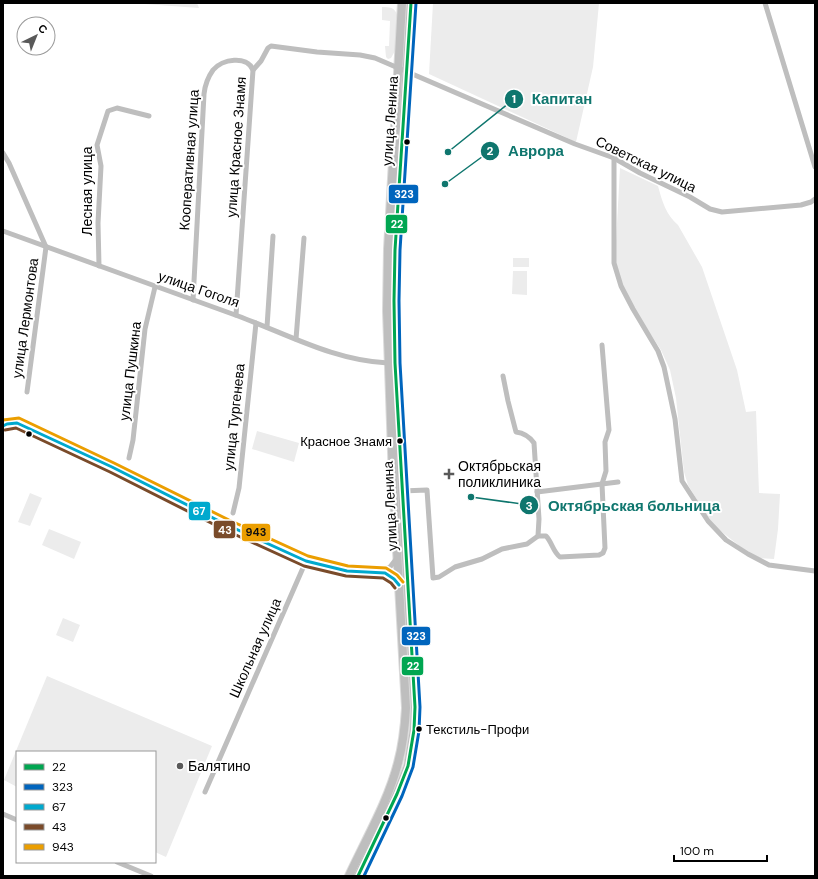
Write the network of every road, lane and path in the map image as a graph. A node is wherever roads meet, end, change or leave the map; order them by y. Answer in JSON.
{"nodes":[{"id":1,"x":402,"y":3,"type":"edge"},
{"id":2,"x":411,"y":3,"type":"edge"},
{"id":3,"x":765,"y":3,"type":"edge"},
{"id":4,"x":253,"y":70,"type":"junction"},
{"id":5,"x":402,"y":70,"type":"junction"},
{"id":6,"x":149,"y":116,"type":"dead end"},
{"id":7,"x":3,"y":154,"type":"edge"},
{"id":8,"x":614,"y":158,"type":"junction"},
{"id":9,"x":815,"y":167,"type":"edge"},
{"id":10,"x":815,"y":199,"type":"edge"},
{"id":11,"x":3,"y":232,"type":"edge"},
{"id":12,"x":273,"y":236,"type":"dead end"},
{"id":13,"x":304,"y":238,"type":"dead end"},
{"id":14,"x":46,"y":248,"type":"junction"},
{"id":15,"x":99,"y":266,"type":"junction"},
{"id":16,"x":155,"y":287,"type":"junction"},
{"id":17,"x":193,"y":300,"type":"junction"},
{"id":18,"x":236,"y":315,"type":"junction"},
{"id":19,"x":256,"y":323,"type":"junction"},
{"id":20,"x":267,"y":327,"type":"junction"},
{"id":21,"x":296,"y":339,"type":"junction"},
{"id":22,"x":602,"y":345,"type":"dead end"},
{"id":23,"x":388,"y":363,"type":"junction"},
{"id":24,"x":503,"y":376,"type":"dead end"},
{"id":25,"x":26,"y":392,"type":"dead end"},
{"id":26,"x":3,"y":426,"type":"edge"},
{"id":27,"x":129,"y":458,"type":"dead end"},
{"id":28,"x":618,"y":482,"type":"dead end"},
{"id":29,"x":602,"y":484,"type":"junction"},
{"id":30,"x":402,"y":491,"type":"junction"},
{"id":31,"x":537,"y":492,"type":"junction"},
{"id":32,"x":233,"y":513,"type":"dead end"},
{"id":33,"x":538,"y":536,"type":"junction"},
{"id":34,"x":397,"y":558,"type":"junction"},
{"id":35,"x":306,"y":561,"type":"junction"},
{"id":36,"x":815,"y":571,"type":"edge"},
{"id":37,"x":381,"y":572,"type":"junction"},
{"id":38,"x":399,"y":585,"type":"junction"},
{"id":39,"x":205,"y":792,"type":"dead end"},
{"id":40,"x":3,"y":814,"type":"edge"},
{"id":41,"x":16,"y":820,"type":"edge"},
{"id":42,"x":119,"y":863,"type":"edge"},
{"id":43,"x":151,"y":876,"type":"edge"},
{"id":44,"x":349,"y":876,"type":"edge"},
{"id":45,"x":358,"y":876,"type":"edge"}],
"edges":[{"from":1,"to":5,"type":"main road","name":"улица Ленина"},
{"from":2,"to":5,"type":"main road","name":"улица Ленина"},
{"from":3,"to":9,"type":"street"},
{"from":4,"to":5,"type":"street","name":"улица Красное Знамя"},
{"from":4,"to":17,"type":"street","name":"Кооперативная улица"},
{"from":4,"to":18,"type":"street","name":"улица Красное Знамя"},
{"from":5,"to":8,"type":"street","name":"Советская улица"},
{"from":5,"to":23,"type":"main road","name":"улица Ленина"},
{"from":5,"to":30,"type":"main road","name":"улица Ленина"},
{"from":6,"to":15,"type":"street","name":"Лесная улица"},
{"from":7,"to":14,"type":"street"},
{"from":8,"to":10,"type":"street","name":"Советская улица"},
{"from":8,"to":36,"type":"street"},
{"from":11,"to":14,"type":"street","name":"улица Гоголя"},
{"from":12,"to":20,"type":"street"},
{"from":13,"to":21,"type":"street"},
{"from":14,"to":15,"type":"street","name":"улица Гоголя"},
{"from":14,"to":25,"type":"street","name":"улица Лермонтова"},
{"from":15,"to":16,"type":"street","name":"улица Гоголя"},
{"from":16,"to":17,"type":"street","name":"улица Гоголя"},
{"from":16,"to":27,"type":"street","name":"улица Пушкина"},
{"from":17,"to":18,"type":"street","name":"улица Гоголя"},
{"from":18,"to":19,"type":"street","name":"улица Гоголя"},
{"from":19,"to":20,"type":"street","name":"улица Гоголя"},
{"from":19,"to":32,"type":"street","name":"улица Тургенева"},
{"from":20,"to":21,"type":"street","name":"улица Гоголя"},
{"from":21,"to":23,"type":"street","name":"улица Гоголя"},
{"from":22,"to":29,"type":"street"},
{"from":23,"to":34,"type":"main road","name":"улица Ленина"},
{"from":24,"to":31,"type":"street"},
{"from":26,"to":35,"type":"street"},
{"from":28,"to":29,"type":"street"},
{"from":29,"to":31,"type":"street"},
{"from":29,"to":33,"type":"street"},
{"from":30,"to":33,"type":"street"},
{"from":30,"to":45,"type":"main road","name":"улица Ленина"},
{"from":31,"to":33,"type":"street"},
{"from":34,"to":37,"type":"street"},
{"from":34,"to":38,"type":"main road","name":"улица Ленина"},
{"from":35,"to":37,"type":"street"},
{"from":35,"to":39,"type":"street","name":"Школьная улица"},
{"from":37,"to":38,"type":"street"},
{"from":38,"to":44,"type":"main road","name":"улица Ленина"},
{"from":40,"to":41,"type":"street"},
{"from":42,"to":43,"type":"street"}]}
